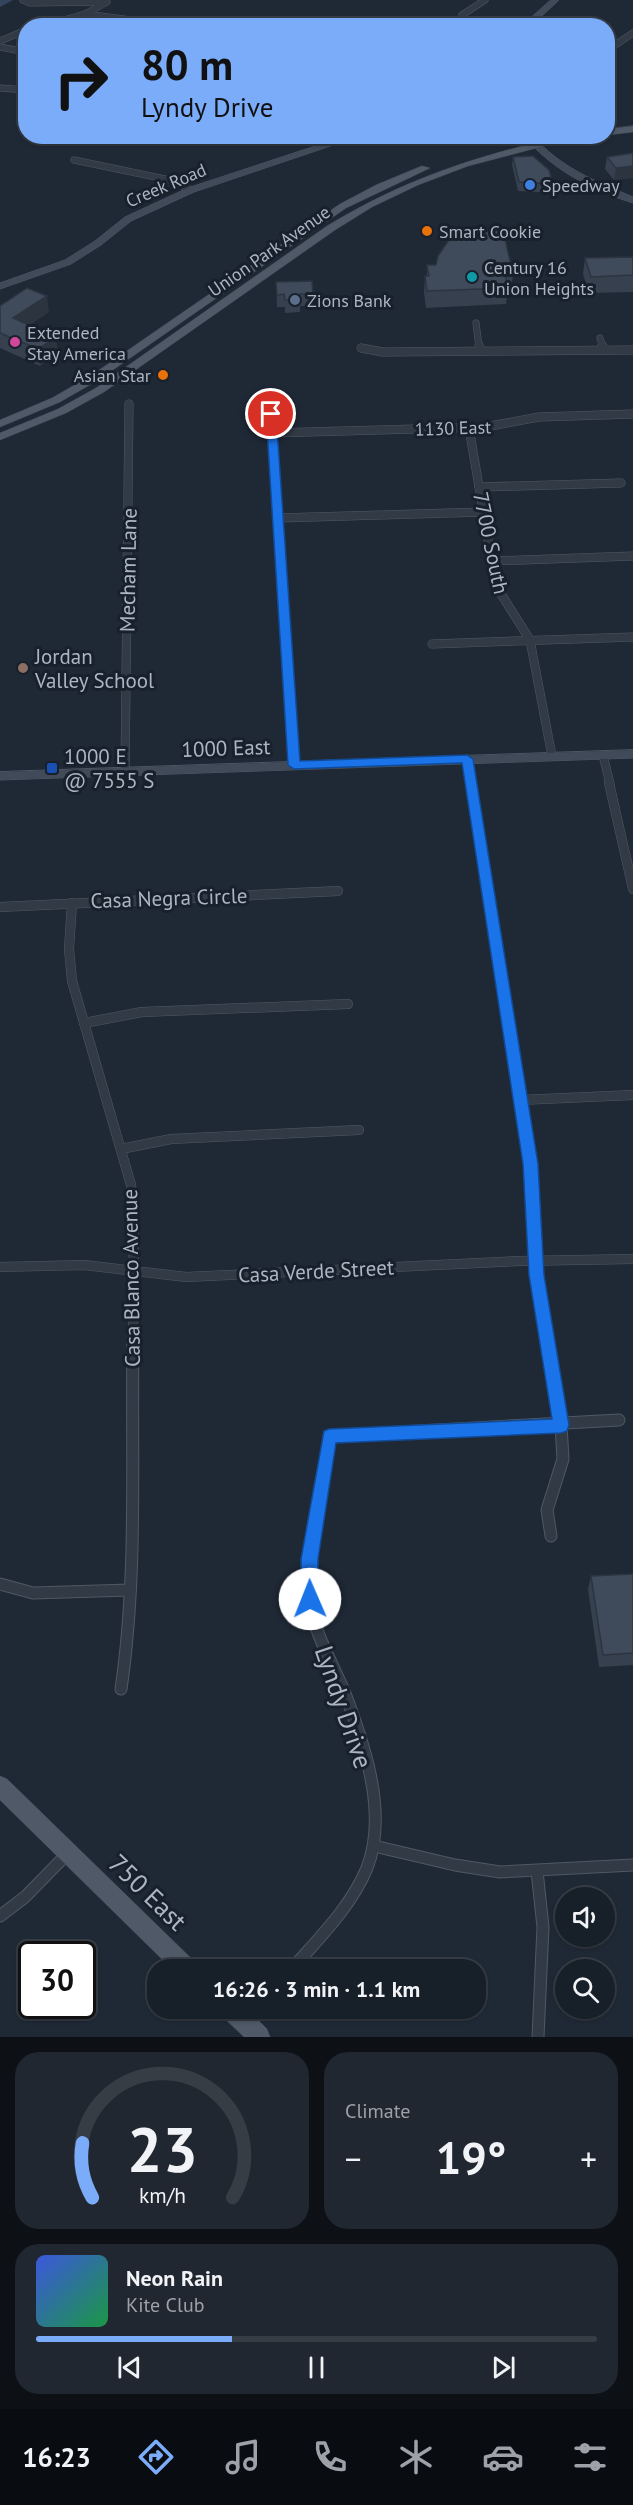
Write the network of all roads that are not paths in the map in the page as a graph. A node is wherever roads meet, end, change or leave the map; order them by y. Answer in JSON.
{"nodes":[{"id":1,"x":23,"y":0,"type":"edge"},
{"id":2,"x":485,"y":0,"type":"edge"},
{"id":3,"x":555,"y":0,"type":"edge"},
{"id":4,"x":107,"y":1,"type":"edge"},
{"id":5,"x":85,"y":14,"type":"junction"},
{"id":6,"x":462,"y":15,"type":"dead end"},
{"id":7,"x":71,"y":18,"type":"edge"},
{"id":8,"x":115,"y":18,"type":"edge"},
{"id":9,"x":535,"y":18,"type":"edge"},
{"id":10,"x":18,"y":33,"type":"edge"},
{"id":11,"x":633,"y":33,"type":"edge"},
{"id":12,"x":0,"y":40,"type":"edge"},
{"id":13,"x":615,"y":45,"type":"edge"},
{"id":14,"x":0,"y":47,"type":"edge"},
{"id":15,"x":18,"y":50,"type":"edge"},
{"id":16,"x":0,"y":88,"type":"edge"},
{"id":17,"x":18,"y":89,"type":"edge"},
{"id":18,"x":633,"y":123,"type":"edge"},
{"id":19,"x":615,"y":124,"type":"edge"},
{"id":20,"x":633,"y":129,"type":"edge"},
{"id":21,"x":615,"y":131,"type":"edge"},
{"id":22,"x":329,"y":144,"type":"edge"},
{"id":23,"x":513,"y":144,"type":"edge"},
{"id":24,"x":518,"y":144,"type":"edge"},
{"id":25,"x":536,"y":144,"type":"edge"},
{"id":26,"x":74,"y":160,"type":"dead end"},
{"id":27,"x":191,"y":190,"type":"junction"},
{"id":28,"x":633,"y":200,"type":"edge"},
{"id":29,"x":0,"y":286,"type":"edge"},
{"id":30,"x":476,"y":323,"type":"dead end"},
{"id":31,"x":600,"y":338,"type":"dead end"},
{"id":32,"x":361,"y":348,"type":"dead end"},
{"id":33,"x":604,"y":350,"type":"junction"},
{"id":34,"x":633,"y":350,"type":"edge"},
{"id":35,"x":480,"y":351,"type":"junction"},
{"id":36,"x":270,"y":395,"type":"dead end"},
{"id":37,"x":129,"y":404,"type":"dead end"},
{"id":38,"x":633,"y":414,"type":"edge"},
{"id":39,"x":0,"y":424,"type":"edge"},
{"id":40,"x":469,"y":428,"type":"junction"},
{"id":41,"x":273,"y":433,"type":"junction"},
{"id":42,"x":0,"y":437,"type":"edge"},
{"id":43,"x":621,"y":483,"type":"dead end"},
{"id":44,"x":479,"y":487,"type":"junction"},
{"id":45,"x":484,"y":512,"type":"junction"},
{"id":46,"x":278,"y":518,"type":"junction"},
{"id":47,"x":633,"y":556,"type":"edge"},
{"id":48,"x":492,"y":561,"type":"junction"},
{"id":49,"x":633,"y":637,"type":"edge"},
{"id":50,"x":530,"y":640,"type":"junction"},
{"id":51,"x":432,"y":644,"type":"dead end"},
{"id":52,"x":633,"y":754,"type":"edge"},
{"id":53,"x":603,"y":755,"type":"junction"},
{"id":54,"x":552,"y":756,"type":"junction"},
{"id":55,"x":467,"y":759,"type":"junction"},
{"id":56,"x":294,"y":765,"type":"junction"},
{"id":57,"x":125,"y":772,"type":"junction"},
{"id":58,"x":0,"y":776,"type":"edge"},
{"id":59,"x":633,"y":890,"type":"edge"},
{"id":60,"x":338,"y":891,"type":"dead end"},
{"id":61,"x":72,"y":903,"type":"junction"},
{"id":62,"x":0,"y":907,"type":"edge"},
{"id":63,"x":348,"y":1004,"type":"dead end"},
{"id":64,"x":84,"y":1023,"type":"junction"},
{"id":65,"x":633,"y":1095,"type":"edge"},
{"id":66,"x":520,"y":1100,"type":"junction"},
{"id":67,"x":359,"y":1130,"type":"dead end"},
{"id":68,"x":121,"y":1149,"type":"junction"},
{"id":69,"x":633,"y":1259,"type":"edge"},
{"id":70,"x":536,"y":1262,"type":"junction"},
{"id":71,"x":0,"y":1267,"type":"edge"},
{"id":72,"x":134,"y":1271,"type":"junction"},
{"id":73,"x":619,"y":1420,"type":"dead end"},
{"id":74,"x":561,"y":1425,"type":"junction"},
{"id":75,"x":551,"y":1536,"type":"dead end"},
{"id":76,"x":0,"y":1584,"type":"edge"},
{"id":77,"x":130,"y":1590,"type":"junction"},
{"id":78,"x":121,"y":1689,"type":"dead end"},
{"id":79,"x":0,"y":1786,"type":"edge"},
{"id":80,"x":374,"y":1846,"type":"junction"},
{"id":81,"x":68,"y":1852,"type":"junction"},
{"id":82,"x":633,"y":1864,"type":"edge"},
{"id":83,"x":537,"y":1870,"type":"junction"},
{"id":84,"x":0,"y":1916,"type":"edge"},
{"id":85,"x":178,"y":1959,"type":"edge"},
{"id":86,"x":300,"y":1959,"type":"edge"},
{"id":87,"x":538,"y":2037,"type":"edge"}],
"edges":[{"from":1,"to":4,"type":"street"},
{"from":2,"to":6,"type":"street"},
{"from":3,"to":9,"type":"street"},
{"from":4,"to":5,"type":"street"},
{"from":5,"to":7,"type":"street"},
{"from":5,"to":8,"type":"street"},
{"from":10,"to":12,"type":"street"},
{"from":11,"to":13,"type":"street"},
{"from":14,"to":15,"type":"street"},
{"from":16,"to":17,"type":"street"},
{"from":18,"to":19,"type":"main road"},
{"from":20,"to":21,"type":"main road"},
{"from":22,"to":27,"type":"street","name":"Creek Road"},
{"from":23,"to":39,"type":"main road","name":"Union Park Avenue"},
{"from":24,"to":42,"type":"main road","name":"Union Park Avenue"},
{"from":25,"to":28,"type":"street"},
{"from":26,"to":27,"type":"street"},
{"from":27,"to":29,"type":"street","name":"Creek Road"},
{"from":30,"to":35,"type":"street"},
{"from":31,"to":33,"type":"street"},
{"from":32,"to":35,"type":"street"},
{"from":33,"to":34,"type":"street"},
{"from":33,"to":35,"type":"street"},
{"from":36,"to":41,"type":"street"},
{"from":37,"to":57,"type":"street","name":"Mecham Lane"},
{"from":38,"to":40,"type":"street","name":"1130 East"},
{"from":40,"to":41,"type":"street","name":"1130 East"},
{"from":40,"to":44,"type":"street","name":"7700 South"},
{"from":41,"to":46,"type":"street"},
{"from":43,"to":44,"type":"street"},
{"from":44,"to":45,"type":"street","name":"7700 South"},
{"from":45,"to":46,"type":"street"},
{"from":45,"to":48,"type":"street","name":"7700 South"},
{"from":46,"to":56,"type":"street"},
{"from":47,"to":48,"type":"street"},
{"from":48,"to":50,"type":"street","name":"7700 South"},
{"from":49,"to":50,"type":"street"},
{"from":50,"to":51,"type":"street"},
{"from":50,"to":54,"type":"street","name":"7700 South"},
{"from":52,"to":53,"type":"street","name":"1000 East"},
{"from":53,"to":54,"type":"street","name":"1000 East"},
{"from":53,"to":59,"type":"street"},
{"from":54,"to":55,"type":"street","name":"1000 East"},
{"from":55,"to":56,"type":"street","name":"1000 East"},
{"from":55,"to":66,"type":"street"},
{"from":56,"to":57,"type":"street","name":"1000 East"},
{"from":57,"to":58,"type":"street","name":"1000 East"},
{"from":60,"to":61,"type":"street","name":"Casa Negra Circle"},
{"from":61,"to":62,"type":"street","name":"Casa Negra Circle"},
{"from":61,"to":64,"type":"street","name":"Casa Blanco Avenue"},
{"from":63,"to":64,"type":"street"},
{"from":64,"to":68,"type":"street","name":"Casa Blanco Avenue"},
{"from":65,"to":66,"type":"street"},
{"from":66,"to":70,"type":"street"},
{"from":67,"to":68,"type":"street"},
{"from":68,"to":72,"type":"street","name":"Casa Blanco Avenue"},
{"from":69,"to":70,"type":"street","name":"Casa Verde Street"},
{"from":70,"to":72,"type":"street","name":"Casa Verde Street"},
{"from":70,"to":74,"type":"street"},
{"from":71,"to":72,"type":"street","name":"Casa Verde Street"},
{"from":72,"to":77,"type":"street","name":"Casa Blanco Avenue"},
{"from":73,"to":74,"type":"street"},
{"from":74,"to":75,"type":"street"},
{"from":74,"to":80,"type":"street","name":"Lyndy Drive"},
{"from":76,"to":77,"type":"street"},
{"from":77,"to":78,"type":"street","name":"Casa Blanco Avenue"},
{"from":79,"to":81,"type":"main road","name":"750 East"},
{"from":80,"to":83,"type":"street"},
{"from":80,"to":86,"type":"street","name":"Lyndy Drive"},
{"from":81,"to":84,"type":"street"},
{"from":81,"to":85,"type":"main road","name":"750 East"},
{"from":82,"to":83,"type":"street"},
{"from":83,"to":87,"type":"street"}]}
